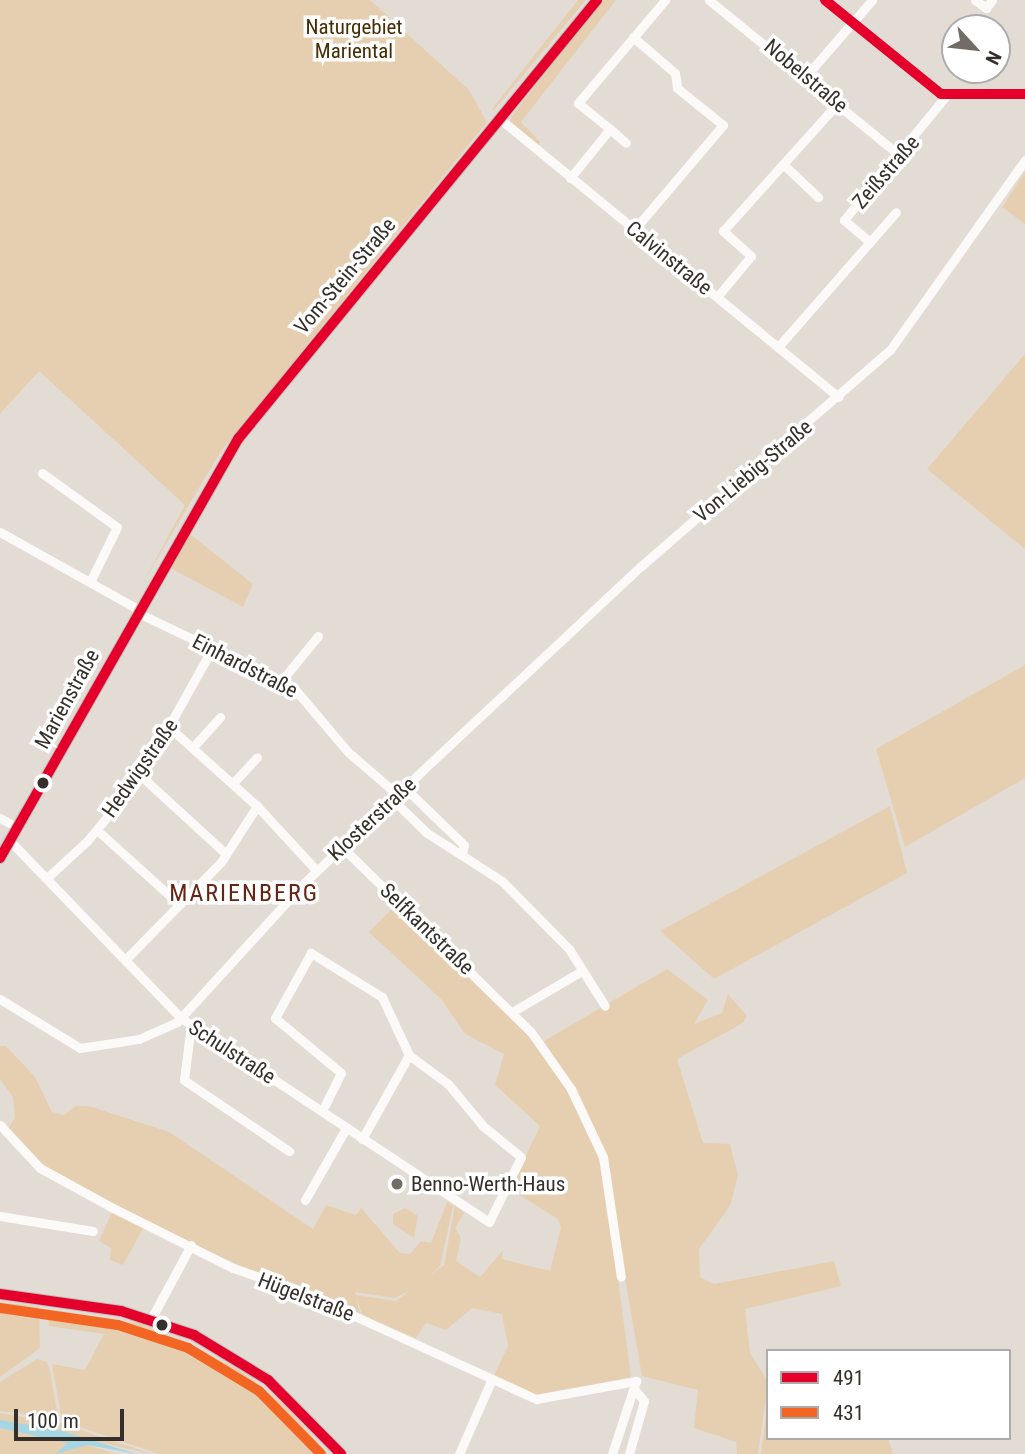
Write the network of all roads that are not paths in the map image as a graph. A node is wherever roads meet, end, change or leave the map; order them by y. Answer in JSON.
{"nodes":[{"id":1,"x":597,"y":0,"type":"edge"},
{"id":2,"x":665,"y":0,"type":"edge"},
{"id":3,"x":709,"y":0,"type":"edge"},
{"id":4,"x":825,"y":0,"type":"edge"},
{"id":5,"x":872,"y":0,"type":"edge"},
{"id":6,"x":975,"y":0,"type":"edge"},
{"id":7,"x":992,"y":0,"type":"edge"},
{"id":8,"x":853,"y":23,"type":"junction"},
{"id":9,"x":633,"y":37,"type":"junction"},
{"id":10,"x":806,"y":76,"type":"junction"},
{"id":11,"x":1025,"y":93,"type":"edge"},
{"id":12,"x":946,"y":96,"type":"junction"},
{"id":13,"x":838,"y":103,"type":"junction"},
{"id":14,"x":500,"y":120,"type":"junction"},
{"id":15,"x":610,"y":129,"type":"junction"},
{"id":16,"x":626,"y":143,"type":"dead end"},
{"id":17,"x":900,"y":156,"type":"junction"},
{"id":18,"x":1025,"y":160,"type":"edge"},
{"id":19,"x":784,"y":165,"type":"junction"},
{"id":20,"x":570,"y":178,"type":"junction"},
{"id":21,"x":818,"y":198,"type":"dead end"},
{"id":22,"x":896,"y":212,"type":"dead end"},
{"id":23,"x":634,"y":230,"type":"junction"},
{"id":24,"x":870,"y":242,"type":"junction"},
{"id":25,"x":717,"y":296,"type":"junction"},
{"id":26,"x":778,"y":347,"type":"junction"},
{"id":27,"x":838,"y":397,"type":"junction"},
{"id":28,"x":42,"y":473,"type":"dead end"},
{"id":29,"x":0,"y":532,"type":"edge"},
{"id":30,"x":90,"y":582,"type":"junction"},
{"id":31,"x":146,"y":593,"type":"joint"},
{"id":32,"x":137,"y":610,"type":"junction"},
{"id":33,"x":318,"y":636,"type":"dead end"},
{"id":34,"x":213,"y":647,"type":"junction"},
{"id":35,"x":282,"y":680,"type":"junction"},
{"id":36,"x":220,"y":717,"type":"dead end"},
{"id":37,"x":170,"y":728,"type":"junction"},
{"id":38,"x":194,"y":746,"type":"junction"},
{"id":39,"x":445,"y":749,"type":"joint"},
{"id":40,"x":257,"y":757,"type":"dead end"},
{"id":41,"x":141,"y":776,"type":"junction"},
{"id":42,"x":233,"y":783,"type":"junction"},
{"id":43,"x":399,"y":794,"type":"junction"},
{"id":44,"x":257,"y":806,"type":"junction"},
{"id":45,"x":0,"y":818,"type":"edge"},
{"id":46,"x":18,"y":828,"type":"junction"},
{"id":47,"x":97,"y":830,"type":"junction"},
{"id":48,"x":10,"y":841,"type":"junction"},
{"id":49,"x":342,"y":847,"type":"junction"},
{"id":50,"x":462,"y":853,"type":"junction"},
{"id":51,"x":226,"y":854,"type":"junction"},
{"id":52,"x":0,"y":858,"type":"edge"},
{"id":53,"x":317,"y":871,"type":"junction"},
{"id":54,"x":49,"y":876,"type":"junction"},
{"id":55,"x":179,"y":904,"type":"junction"},
{"id":56,"x":127,"y":959,"type":"junction"},
{"id":57,"x":583,"y":970,"type":"junction"},
{"id":58,"x":0,"y":999,"type":"edge"},
{"id":59,"x":605,"y":1006,"type":"dead end"},
{"id":60,"x":512,"y":1012,"type":"junction"},
{"id":61,"x":181,"y":1018,"type":"junction"},
{"id":62,"x":191,"y":1024,"type":"junction"},
{"id":63,"x":409,"y":1055,"type":"junction"},
{"id":64,"x":322,"y":1111,"type":"junction"},
{"id":65,"x":0,"y":1125,"type":"edge"},
{"id":66,"x":346,"y":1128,"type":"junction"},
{"id":67,"x":362,"y":1139,"type":"junction"},
{"id":68,"x":289,"y":1151,"type":"dead end"},
{"id":69,"x":311,"y":1196,"type":"dead end"},
{"id":70,"x":1,"y":1218,"type":"edge"},
{"id":71,"x":93,"y":1231,"type":"dead end"},
{"id":72,"x":191,"y":1245,"type":"junction"},
{"id":73,"x":621,"y":1277,"type":"dead end"},
{"id":74,"x":0,"y":1294,"type":"edge"},
{"id":75,"x":151,"y":1319,"type":"junction"},
{"id":76,"x":492,"y":1380,"type":"junction"},
{"id":77,"x":636,"y":1385,"type":"junction"},
{"id":78,"x":341,"y":1454,"type":"edge"},
{"id":79,"x":459,"y":1454,"type":"edge"},
{"id":80,"x":612,"y":1454,"type":"edge"},
{"id":81,"x":629,"y":1454,"type":"edge"}],
"edges":[{"from":1,"to":14,"type":"main road","name":"Vom-Stein-Straße"},
{"from":2,"to":9,"type":"street"},
{"from":3,"to":10,"type":"street","name":"Nobelstraße"},
{"from":4,"to":8,"type":"street"},
{"from":5,"to":8,"type":"street"},
{"from":6,"to":7,"type":"street"},
{"from":8,"to":10,"type":"street"},
{"from":8,"to":12,"type":"street"},
{"from":9,"to":15,"type":"street"},
{"from":9,"to":23,"type":"street"},
{"from":10,"to":13,"type":"street","name":"Nobelstraße"},
{"from":11,"to":12,"type":"street"},
{"from":12,"to":17,"type":"street","name":"Zeißstraße"},
{"from":13,"to":17,"type":"street","name":"Nobelstraße"},
{"from":13,"to":19,"type":"street"},
{"from":14,"to":20,"type":"street","name":"Calvinstraße"},
{"from":14,"to":31,"type":"main road","name":"Vom-Stein-Straße"},
{"from":15,"to":16,"type":"street"},
{"from":15,"to":20,"type":"street"},
{"from":17,"to":24,"type":"street","name":"Zeißstraße"},
{"from":18,"to":27,"type":"street","name":"Von-Liebig-Straße"},
{"from":19,"to":21,"type":"street"},
{"from":19,"to":25,"type":"street"},
{"from":20,"to":23,"type":"street","name":"Calvinstraße"},
{"from":22,"to":24,"type":"street","name":"Zeißstraße"},
{"from":23,"to":25,"type":"street","name":"Calvinstraße"},
{"from":24,"to":26,"type":"street","name":"Zeißstraße"},
{"from":25,"to":26,"type":"street","name":"Calvinstraße"},
{"from":26,"to":27,"type":"street","name":"Calvinstraße"},
{"from":27,"to":39,"type":"street","name":"Von-Liebig-Straße"},
{"from":28,"to":30,"type":"street"},
{"from":29,"to":30,"type":"street","name":"Einhardstraße"},
{"from":30,"to":32,"type":"street","name":"Einhardstraße"},
{"from":31,"to":32,"type":"main road","name":"Marienstraße"},
{"from":32,"to":34,"type":"street","name":"Einhardstraße"},
{"from":32,"to":46,"type":"main road","name":"Marienstraße"},
{"from":33,"to":35,"type":"street"},
{"from":34,"to":35,"type":"street","name":"Einhardstraße"},
{"from":34,"to":37,"type":"street","name":"Hedwigstraße"},
{"from":35,"to":43,"type":"street","name":"Einhardstraße"},
{"from":36,"to":38,"type":"street"},
{"from":37,"to":38,"type":"street"},
{"from":37,"to":41,"type":"street","name":"Hedwigstraße"},
{"from":38,"to":42,"type":"street"},
{"from":39,"to":43,"type":"street","name":"Klosterstraße"},
{"from":40,"to":42,"type":"street"},
{"from":41,"to":47,"type":"street","name":"Hedwigstraße"},
{"from":41,"to":51,"type":"street"},
{"from":42,"to":44,"type":"street"},
{"from":43,"to":49,"type":"street","name":"Klosterstraße"},
{"from":43,"to":50,"type":"street"},
{"from":43,"to":50,"type":"street"},
{"from":44,"to":51,"type":"street"},
{"from":44,"to":53,"type":"street"},
{"from":45,"to":46,"type":"street"},
{"from":46,"to":48,"type":"main road","name":"Marienstraße"},
{"from":47,"to":54,"type":"street","name":"Hedwigstraße"},
{"from":47,"to":55,"type":"street"},
{"from":48,"to":52,"type":"main road","name":"Marienstraße"},
{"from":48,"to":54,"type":"street","name":"Schulstraße"},
{"from":49,"to":53,"type":"street","name":"Klosterstraße"},
{"from":49,"to":60,"type":"street","name":"Selfkantstraße"},
{"from":50,"to":57,"type":"street"},
{"from":51,"to":55,"type":"street"},
{"from":53,"to":61,"type":"street","name":"Klosterstraße"},
{"from":54,"to":56,"type":"street","name":"Schulstraße"},
{"from":55,"to":56,"type":"street"},
{"from":56,"to":61,"type":"street","name":"Schulstraße"},
{"from":57,"to":59,"type":"street"},
{"from":57,"to":60,"type":"street"},
{"from":58,"to":61,"type":"street","name":"Klosterstraße"},
{"from":60,"to":73,"type":"street","name":"Selfkantstraße"},
{"from":61,"to":62,"type":"street","name":"Schulstraße"},
{"from":62,"to":64,"type":"street","name":"Schulstraße"},
{"from":62,"to":68,"type":"street"},
{"from":63,"to":64,"type":"street"},
{"from":63,"to":67,"type":"street"},
{"from":63,"to":67,"type":"street","name":"Schulstraße"},
{"from":64,"to":66,"type":"street","name":"Schulstraße"},
{"from":65,"to":72,"type":"street","name":"Hügelstraße"},
{"from":66,"to":67,"type":"street","name":"Schulstraße"},
{"from":66,"to":69,"type":"street"},
{"from":70,"to":71,"type":"street"},
{"from":72,"to":75,"type":"street"},
{"from":72,"to":76,"type":"street","name":"Hügelstraße"},
{"from":74,"to":75,"type":"main road"},
{"from":75,"to":78,"type":"main road"},
{"from":76,"to":77,"type":"street","name":"Hügelstraße"},
{"from":76,"to":79,"type":"street"},
{"from":77,"to":80,"type":"street"},
{"from":77,"to":81,"type":"street"}]}
